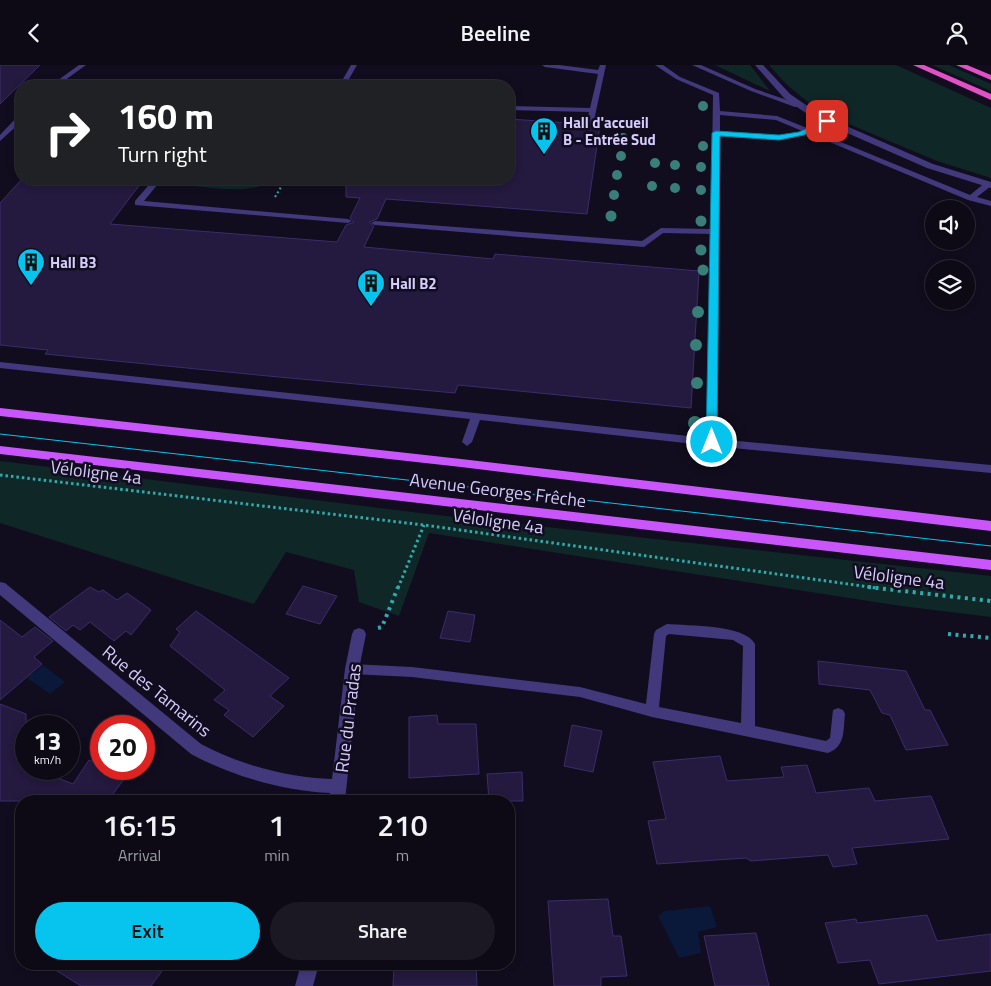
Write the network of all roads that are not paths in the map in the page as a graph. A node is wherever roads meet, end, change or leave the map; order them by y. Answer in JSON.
{"nodes":[{"id":1,"x":83,"y":65,"type":"edge"},
{"id":2,"x":354,"y":65,"type":"edge"},
{"id":3,"x":545,"y":65,"type":"edge"},
{"id":4,"x":658,"y":65,"type":"edge"},
{"id":5,"x":695,"y":65,"type":"edge"},
{"id":6,"x":759,"y":65,"type":"edge"},
{"id":7,"x":917,"y":65,"type":"edge"},
{"id":8,"x":960,"y":65,"type":"edge"},
{"id":9,"x":603,"y":69,"type":"edge"},
{"id":10,"x":991,"y":78,"type":"edge"},
{"id":11,"x":62,"y":80,"type":"edge"},
{"id":12,"x":345,"y":80,"type":"edge"},
{"id":13,"x":991,"y":97,"type":"edge"},
{"id":14,"x":798,"y":105,"type":"junction"},
{"id":15,"x":515,"y":108,"type":"edge"},
{"id":16,"x":593,"y":110,"type":"junction"},
{"id":17,"x":716,"y":113,"type":"junction"},
{"id":18,"x":827,"y":121,"type":"junction"},
{"id":19,"x":15,"y":123,"type":"edge"},
{"id":20,"x":590,"y":123,"type":"dead end"},
{"id":21,"x":808,"y":131,"type":"junction"},
{"id":22,"x":716,"y":133,"type":"junction"},
{"id":23,"x":0,"y":139,"type":"edge"},
{"id":24,"x":153,"y":185,"type":"edge"},
{"id":25,"x":990,"y":185,"type":"edge"},
{"id":26,"x":971,"y":198,"type":"junction"},
{"id":27,"x":991,"y":204,"type":"edge"},
{"id":28,"x":348,"y":221,"type":"dead end"},
{"id":29,"x":375,"y":223,"type":"dead end"},
{"id":30,"x":714,"y":231,"type":"junction"},
{"id":31,"x":0,"y":365,"type":"edge"},
{"id":32,"x":0,"y":412,"type":"edge"},
{"id":33,"x":476,"y":417,"type":"junction"},
{"id":34,"x":467,"y":442,"type":"dead end"},
{"id":35,"x":712,"y":442,"type":"junction"},
{"id":36,"x":0,"y":450,"type":"edge"},
{"id":37,"x":991,"y":469,"type":"edge"},
{"id":38,"x":991,"y":525,"type":"edge"},
{"id":39,"x":991,"y":565,"type":"edge"},
{"id":40,"x":0,"y":587,"type":"edge"},
{"id":41,"x":358,"y":634,"type":"road end"},
{"id":42,"x":352,"y":669,"type":"junction"},
{"id":43,"x":652,"y":711,"type":"junction"},
{"id":44,"x":838,"y":714,"type":"dead end"},
{"id":45,"x":748,"y":731,"type":"junction"},
{"id":46,"x":340,"y":786,"type":"junction"},
{"id":47,"x":338,"y":795,"type":"edge"},
{"id":48,"x":308,"y":970,"type":"edge"},
{"id":49,"x":304,"y":986,"type":"edge"}],
"edges":[{"from":1,"to":11,"type":"lane"},
{"from":2,"to":12,"type":"lane"},
{"from":3,"to":9,"type":"lane"},
{"from":4,"to":17,"type":"lane"},
{"from":5,"to":14,"type":"lane"},
{"from":6,"to":14,"type":"street"},
{"from":7,"to":13,"type":"highway"},
{"from":8,"to":10,"type":"highway"},
{"from":9,"to":16,"type":"lane"},
{"from":14,"to":18,"type":"street"},
{"from":15,"to":16,"type":"lane"},
{"from":16,"to":20,"type":"lane"},
{"from":17,"to":21,"type":"lane"},
{"from":17,"to":22,"type":"lane"},
{"from":18,"to":21,"type":"lane"},
{"from":18,"to":25,"type":"street"},
{"from":19,"to":23,"type":"lane"},
{"from":21,"to":22,"type":"lane"},
{"from":21,"to":26,"type":"lane"},
{"from":22,"to":30,"type":"lane"},
{"from":24,"to":28,"type":"lane"},
{"from":25,"to":26,"type":"lane"},
{"from":26,"to":27,"type":"lane"},
{"from":29,"to":30,"type":"lane"},
{"from":30,"to":35,"type":"lane"},
{"from":31,"to":33,"type":"lane"},
{"from":32,"to":38,"type":"main road","name":"Avenue Georges Frêche"},
{"from":33,"to":34,"type":"lane"},
{"from":33,"to":35,"type":"lane"},
{"from":35,"to":37,"type":"lane"},
{"from":36,"to":39,"type":"main road","name":"Avenue Georges Frêche"},
{"from":40,"to":46,"type":"street","name":"Rue des Tamarins"},
{"from":41,"to":42,"type":"street","name":"Rue du Pradas"},
{"from":42,"to":43,"type":"lane"},
{"from":42,"to":46,"type":"street","name":"Rue du Pradas"},
{"from":43,"to":45,"type":"lane"},
{"from":43,"to":45,"type":"lane"},
{"from":44,"to":45,"type":"lane"},
{"from":46,"to":47,"type":"street","name":"Rue du Pradas"},
{"from":48,"to":49,"type":"street"}]}
